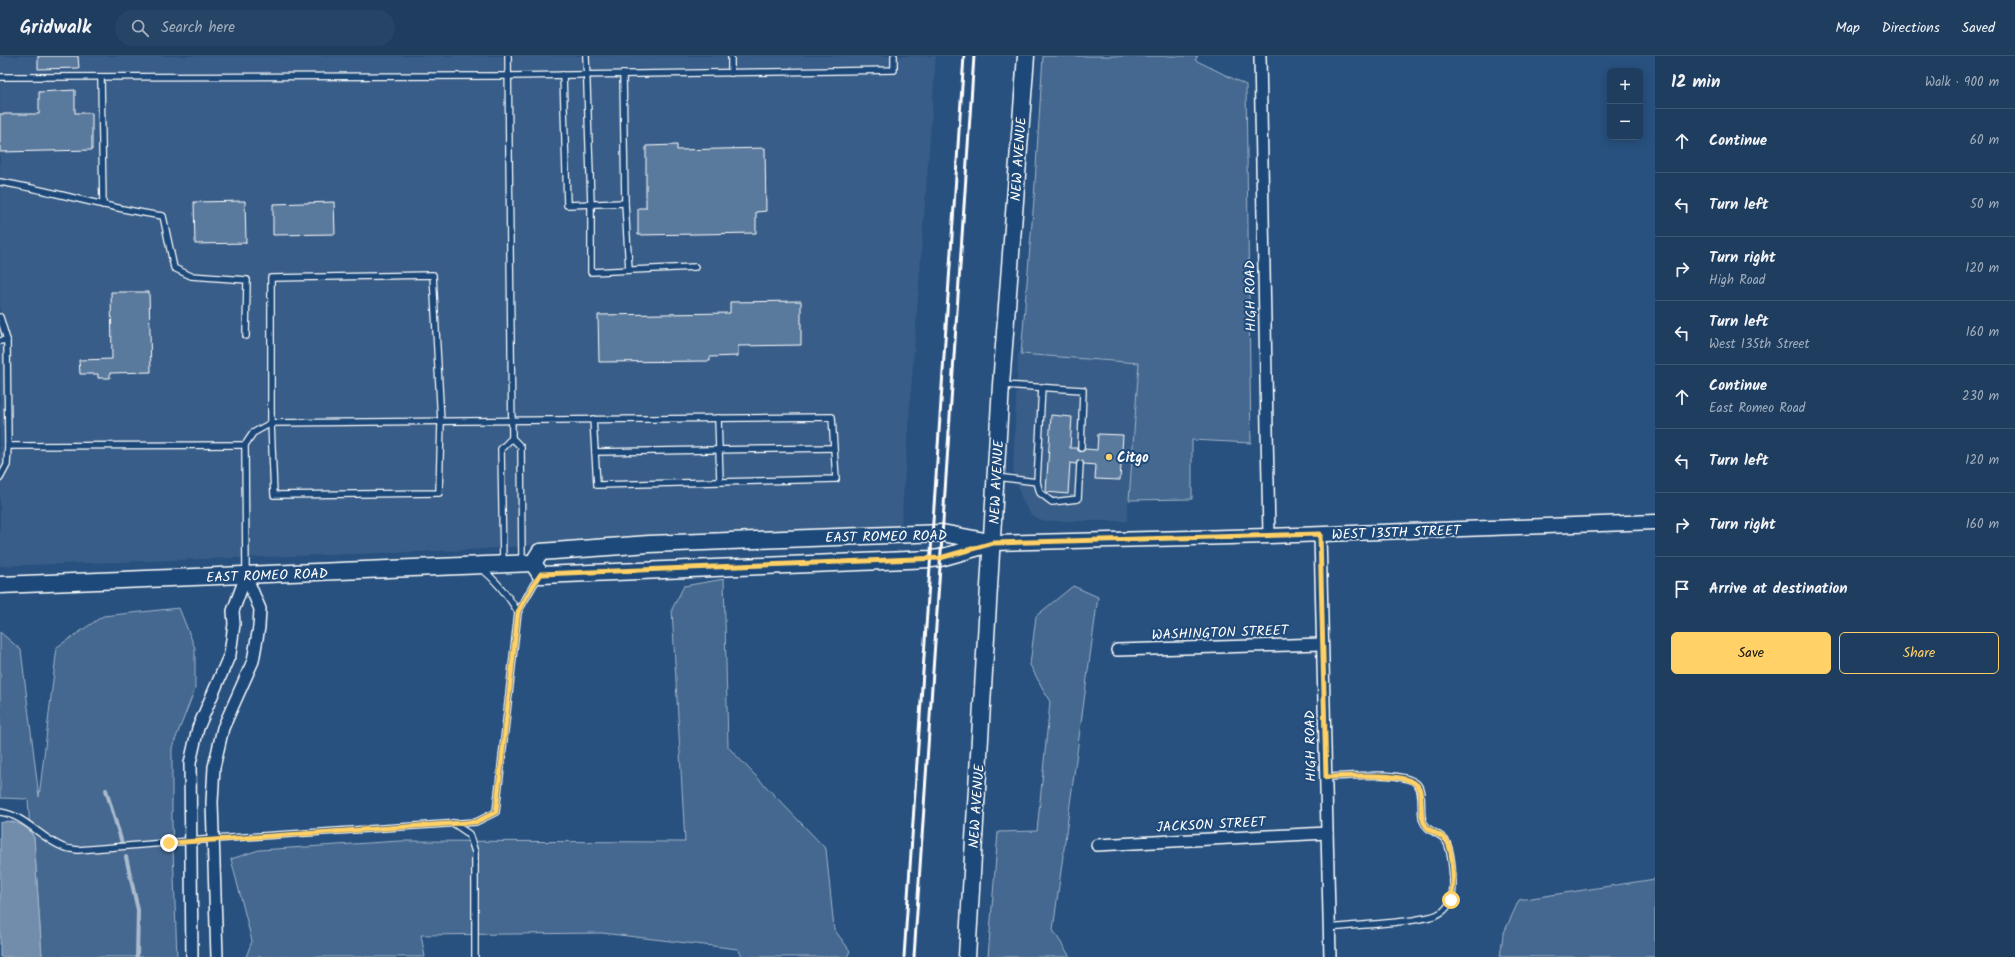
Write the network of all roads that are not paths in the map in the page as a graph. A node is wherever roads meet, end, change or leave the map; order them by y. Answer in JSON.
{"nodes":[{"id":1,"x":508,"y":56,"type":"edge"},
{"id":2,"x":586,"y":56,"type":"edge"},
{"id":3,"x":731,"y":56,"type":"edge"},
{"id":4,"x":894,"y":56,"type":"edge"},
{"id":5,"x":1026,"y":56,"type":"edge"},
{"id":6,"x":1260,"y":56,"type":"edge"},
{"id":7,"x":731,"y":72,"type":"junction"},
{"id":8,"x":623,"y":74,"type":"junction"},
{"id":9,"x":563,"y":75,"type":"junction"},
{"id":10,"x":587,"y":75,"type":"junction"},
{"id":11,"x":508,"y":76,"type":"junction"},
{"id":12,"x":0,"y":77,"type":"edge"},
{"id":13,"x":101,"y":77,"type":"junction"},
{"id":14,"x":0,"y":182,"type":"edge"},
{"id":15,"x":626,"y":203,"type":"junction"},
{"id":16,"x":591,"y":204,"type":"junction"},
{"id":17,"x":103,"y":205,"type":"junction"},
{"id":18,"x":695,"y":266,"type":"dead end"},
{"id":19,"x":629,"y":270,"type":"junction"},
{"id":20,"x":0,"y":317,"type":"edge"},
{"id":21,"x":246,"y":336,"type":"dead end"},
{"id":22,"x":7,"y":340,"type":"junction"},
{"id":23,"x":0,"y":341,"type":"edge"},
{"id":24,"x":1001,"y":385,"type":"junction"},
{"id":25,"x":1042,"y":387,"type":"junction"},
{"id":26,"x":718,"y":418,"type":"junction"},
{"id":27,"x":593,"y":419,"type":"junction"},
{"id":28,"x":512,"y":420,"type":"junction"},
{"id":29,"x":441,"y":422,"type":"junction"},
{"id":30,"x":271,"y":423,"type":"junction"},
{"id":31,"x":512,"y":438,"type":"junction"},
{"id":32,"x":245,"y":445,"type":"junction"},
{"id":33,"x":8,"y":446,"type":"junction"},
{"id":34,"x":833,"y":448,"type":"junction"},
{"id":35,"x":1080,"y":448,"type":"dead end"},
{"id":36,"x":719,"y":450,"type":"junction"},
{"id":37,"x":595,"y":452,"type":"junction"},
{"id":38,"x":1080,"y":464,"type":"dead end"},
{"id":39,"x":997,"y":477,"type":"junction"},
{"id":40,"x":0,"y":478,"type":"edge"},
{"id":41,"x":720,"y":482,"type":"junction"},
{"id":42,"x":1037,"y":482,"type":"junction"},
{"id":43,"x":1655,"y":522,"type":"edge"},
{"id":44,"x":1320,"y":534,"type":"junction"},
{"id":45,"x":1269,"y":536,"type":"junction"},
{"id":46,"x":993,"y":543,"type":"junction"},
{"id":47,"x":503,"y":564,"type":"junction"},
{"id":48,"x":478,"y":566,"type":"junction"},
{"id":49,"x":532,"y":567,"type":"junction"},
{"id":50,"x":246,"y":576,"type":"junction"},
{"id":51,"x":0,"y":585,"type":"edge"},
{"id":52,"x":518,"y":612,"type":"junction"},
{"id":53,"x":1322,"y":644,"type":"junction"},
{"id":54,"x":1117,"y":650,"type":"dead end"},
{"id":55,"x":1326,"y":777,"type":"junction"},
{"id":56,"x":0,"y":812,"type":"edge"},
{"id":57,"x":453,"y":823,"type":"junction"},
{"id":58,"x":1327,"y":833,"type":"junction"},
{"id":59,"x":214,"y":839,"type":"junction"},
{"id":60,"x":190,"y":841,"type":"junction"},
{"id":61,"x":1097,"y":845,"type":"dead end"},
{"id":62,"x":1329,"y":928,"type":"junction"},
{"id":63,"x":192,"y":957,"type":"edge"},
{"id":64,"x":216,"y":957,"type":"edge"},
{"id":65,"x":476,"y":957,"type":"edge"},
{"id":66,"x":967,"y":957,"type":"edge"},
{"id":67,"x":1330,"y":957,"type":"edge"}],
"edges":[{"from":1,"to":11,"type":"lane"},
{"from":2,"to":10,"type":"lane"},
{"from":3,"to":7,"type":"lane"},
{"from":4,"to":7,"type":"lane"},
{"from":5,"to":24,"type":"main road","name":"NEW AVENUE"},
{"from":6,"to":45,"type":"street","name":"HIGH ROAD"},
{"from":7,"to":8,"type":"lane"},
{"from":8,"to":10,"type":"lane"},
{"from":8,"to":15,"type":"lane"},
{"from":9,"to":10,"type":"lane"},
{"from":9,"to":11,"type":"lane"},
{"from":9,"to":16,"type":"lane"},
{"from":10,"to":16,"type":"lane"},
{"from":11,"to":13,"type":"lane"},
{"from":11,"to":28,"type":"lane"},
{"from":12,"to":13,"type":"lane"},
{"from":13,"to":17,"type":"lane"},
{"from":14,"to":17,"type":"lane"},
{"from":15,"to":16,"type":"lane"},
{"from":15,"to":19,"type":"lane"},
{"from":16,"to":19,"type":"lane"},
{"from":17,"to":21,"type":"lane"},
{"from":18,"to":19,"type":"lane"},
{"from":20,"to":22,"type":"lane"},
{"from":22,"to":23,"type":"lane"},
{"from":22,"to":33,"type":"lane"},
{"from":24,"to":25,"type":"lane"},
{"from":24,"to":39,"type":"main road","name":"NEW AVENUE"},
{"from":25,"to":35,"type":"lane"},
{"from":25,"to":42,"type":"lane"},
{"from":26,"to":27,"type":"lane"},
{"from":26,"to":34,"type":"lane"},
{"from":26,"to":36,"type":"lane"},
{"from":27,"to":28,"type":"lane"},
{"from":27,"to":37,"type":"lane"},
{"from":28,"to":29,"type":"lane"},
{"from":28,"to":31,"type":"lane"},
{"from":29,"to":30,"type":"lane"},
{"from":29,"to":30,"type":"lane"},
{"from":29,"to":30,"type":"lane"},
{"from":30,"to":32,"type":"lane"},
{"from":31,"to":47,"type":"lane"},
{"from":31,"to":49,"type":"lane"},
{"from":32,"to":33,"type":"lane"},
{"from":32,"to":50,"type":"lane"},
{"from":33,"to":40,"type":"lane"},
{"from":34,"to":36,"type":"lane"},
{"from":34,"to":41,"type":"lane"},
{"from":36,"to":37,"type":"lane"},
{"from":36,"to":41,"type":"lane"},
{"from":37,"to":41,"type":"lane"},
{"from":38,"to":42,"type":"lane"},
{"from":39,"to":42,"type":"lane"},
{"from":39,"to":46,"type":"main road","name":"NEW AVENUE"},
{"from":43,"to":44,"type":"street","name":"WEST 135TH STREET"},
{"from":44,"to":45,"type":"street","name":"WEST 135TH STREET"},
{"from":44,"to":53,"type":"street","name":"HIGH ROAD"},
{"from":45,"to":46,"type":"street","name":"WEST 135TH STREET"},
{"from":46,"to":49,"type":"main road","name":"EAST ROMEO ROAD"},
{"from":46,"to":49,"type":"main road","name":"EAST ROMEO ROAD"},
{"from":46,"to":66,"type":"main road","name":"NEW AVENUE"},
{"from":47,"to":48,"type":"main road","name":"EAST ROMEO ROAD"},
{"from":47,"to":49,"type":"main road","name":"EAST ROMEO ROAD"},
{"from":48,"to":50,"type":"main road","name":"EAST ROMEO ROAD"},
{"from":48,"to":52,"type":"lane"},
{"from":49,"to":52,"type":"lane"},
{"from":50,"to":51,"type":"main road","name":"EAST ROMEO ROAD"},
{"from":50,"to":59,"type":"street"},
{"from":50,"to":60,"type":"street"},
{"from":52,"to":57,"type":"lane"},
{"from":53,"to":54,"type":"street","name":"WASHINGTON STREET"},
{"from":53,"to":55,"type":"street","name":"HIGH ROAD"},
{"from":55,"to":58,"type":"street","name":"HIGH ROAD"},
{"from":55,"to":62,"type":"lane"},
{"from":56,"to":60,"type":"lane"},
{"from":57,"to":59,"type":"lane"},
{"from":57,"to":65,"type":"lane"},
{"from":58,"to":61,"type":"street","name":"JACKSON STREET"},
{"from":58,"to":62,"type":"street","name":"HIGH ROAD"},
{"from":59,"to":60,"type":"lane"},
{"from":59,"to":64,"type":"street"},
{"from":60,"to":63,"type":"street"},
{"from":62,"to":67,"type":"street","name":"HIGH ROAD"}]}
